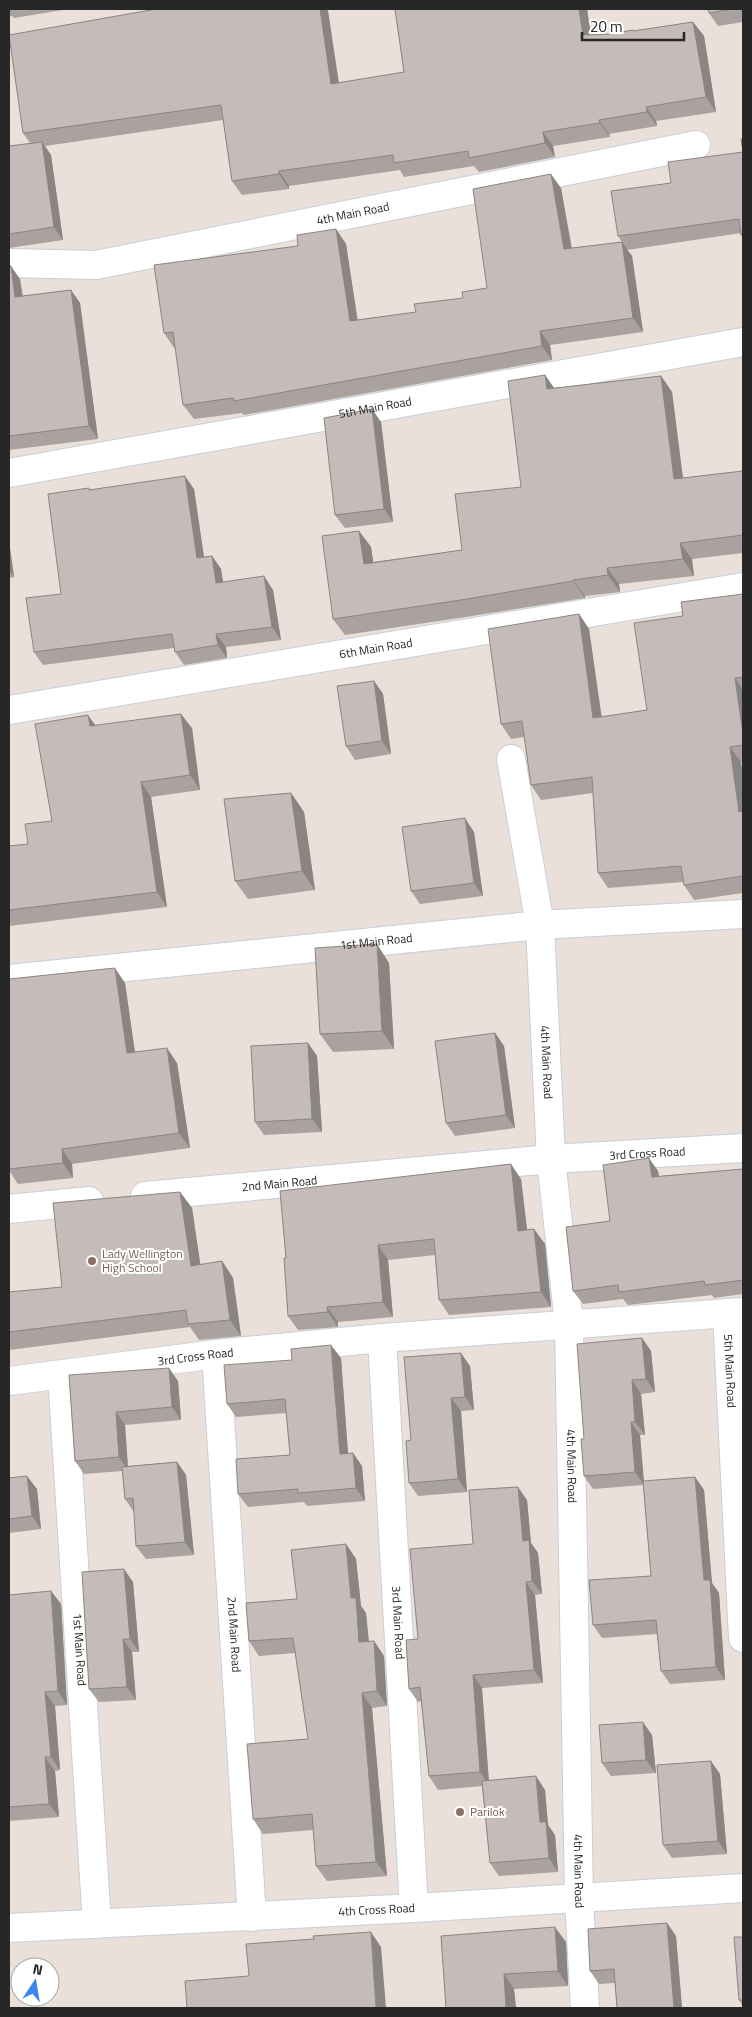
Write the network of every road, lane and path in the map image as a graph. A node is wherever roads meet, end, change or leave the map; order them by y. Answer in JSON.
{"nodes":[{"id":1,"x":696,"y":145,"type":"dead end"},
{"id":2,"x":9,"y":263,"type":"edge"},
{"id":3,"x":743,"y":342,"type":"edge"},
{"id":4,"x":9,"y":473,"type":"edge"},
{"id":5,"x":743,"y":587,"type":"edge"},
{"id":6,"x":9,"y":710,"type":"edge"},
{"id":7,"x":511,"y":759,"type":"dead end"},
{"id":8,"x":743,"y":914,"type":"edge"},
{"id":9,"x":540,"y":925,"type":"junction"},
{"id":10,"x":9,"y":979,"type":"edge"},
{"id":11,"x":743,"y":1148,"type":"edge"},
{"id":12,"x":550,"y":1159,"type":"junction"},
{"id":13,"x":9,"y":1209,"type":"edge"},
{"id":14,"x":735,"y":1313,"type":"edge"},
{"id":15,"x":569,"y":1324,"type":"junction"},
{"id":16,"x":382,"y":1338,"type":"junction"},
{"id":17,"x":216,"y":1354,"type":"junction"},
{"id":18,"x":62,"y":1375,"type":"junction"},
{"id":19,"x":9,"y":1381,"type":"edge"},
{"id":20,"x":743,"y":1638,"type":"edge"},
{"id":21,"x":743,"y":1888,"type":"edge"},
{"id":22,"x":579,"y":1899,"type":"junction"},
{"id":23,"x":414,"y":1908,"type":"junction"},
{"id":24,"x":252,"y":1916,"type":"junction"},
{"id":25,"x":97,"y":1924,"type":"junction"},
{"id":26,"x":9,"y":1928,"type":"edge"},
{"id":27,"x":585,"y":2008,"type":"edge"}],
"edges":[{"from":1,"to":2,"type":"street","name":"4th Main Road"},
{"from":3,"to":4,"type":"street","name":"5th Main Road"},
{"from":5,"to":6,"type":"street","name":"6th Main Road"},
{"from":7,"to":9,"type":"street","name":"4th Main Road"},
{"from":8,"to":9,"type":"street","name":"1st Main Road"},
{"from":9,"to":10,"type":"street","name":"1st Main Road"},
{"from":9,"to":12,"type":"street","name":"4th Main Road"},
{"from":11,"to":12,"type":"street","name":"3rd Cross Road"},
{"from":12,"to":13,"type":"street","name":"2nd Main Road"},
{"from":12,"to":15,"type":"street","name":"4th Main Road"},
{"from":14,"to":15,"type":"street","name":"3rd Cross Road"},
{"from":14,"to":20,"type":"street","name":"5th Main Road"},
{"from":15,"to":16,"type":"street","name":"3rd Cross Road"},
{"from":15,"to":22,"type":"street","name":"4th Main Road"},
{"from":16,"to":17,"type":"street","name":"3rd Cross Road"},
{"from":16,"to":23,"type":"street","name":"3rd Main Road"},
{"from":17,"to":18,"type":"street","name":"3rd Cross Road"},
{"from":17,"to":24,"type":"street","name":"2nd Main Road"},
{"from":18,"to":19,"type":"street","name":"3rd Cross Road"},
{"from":18,"to":25,"type":"street","name":"1st Main Road"},
{"from":21,"to":22,"type":"street","name":"4th Cross Road"},
{"from":22,"to":23,"type":"street","name":"4th Cross Road"},
{"from":22,"to":27,"type":"street","name":"4th Main Road"},
{"from":23,"to":24,"type":"street","name":"4th Cross Road"},
{"from":24,"to":25,"type":"street","name":"4th Cross Road"},
{"from":25,"to":26,"type":"street","name":"4th Cross Road"}]}
